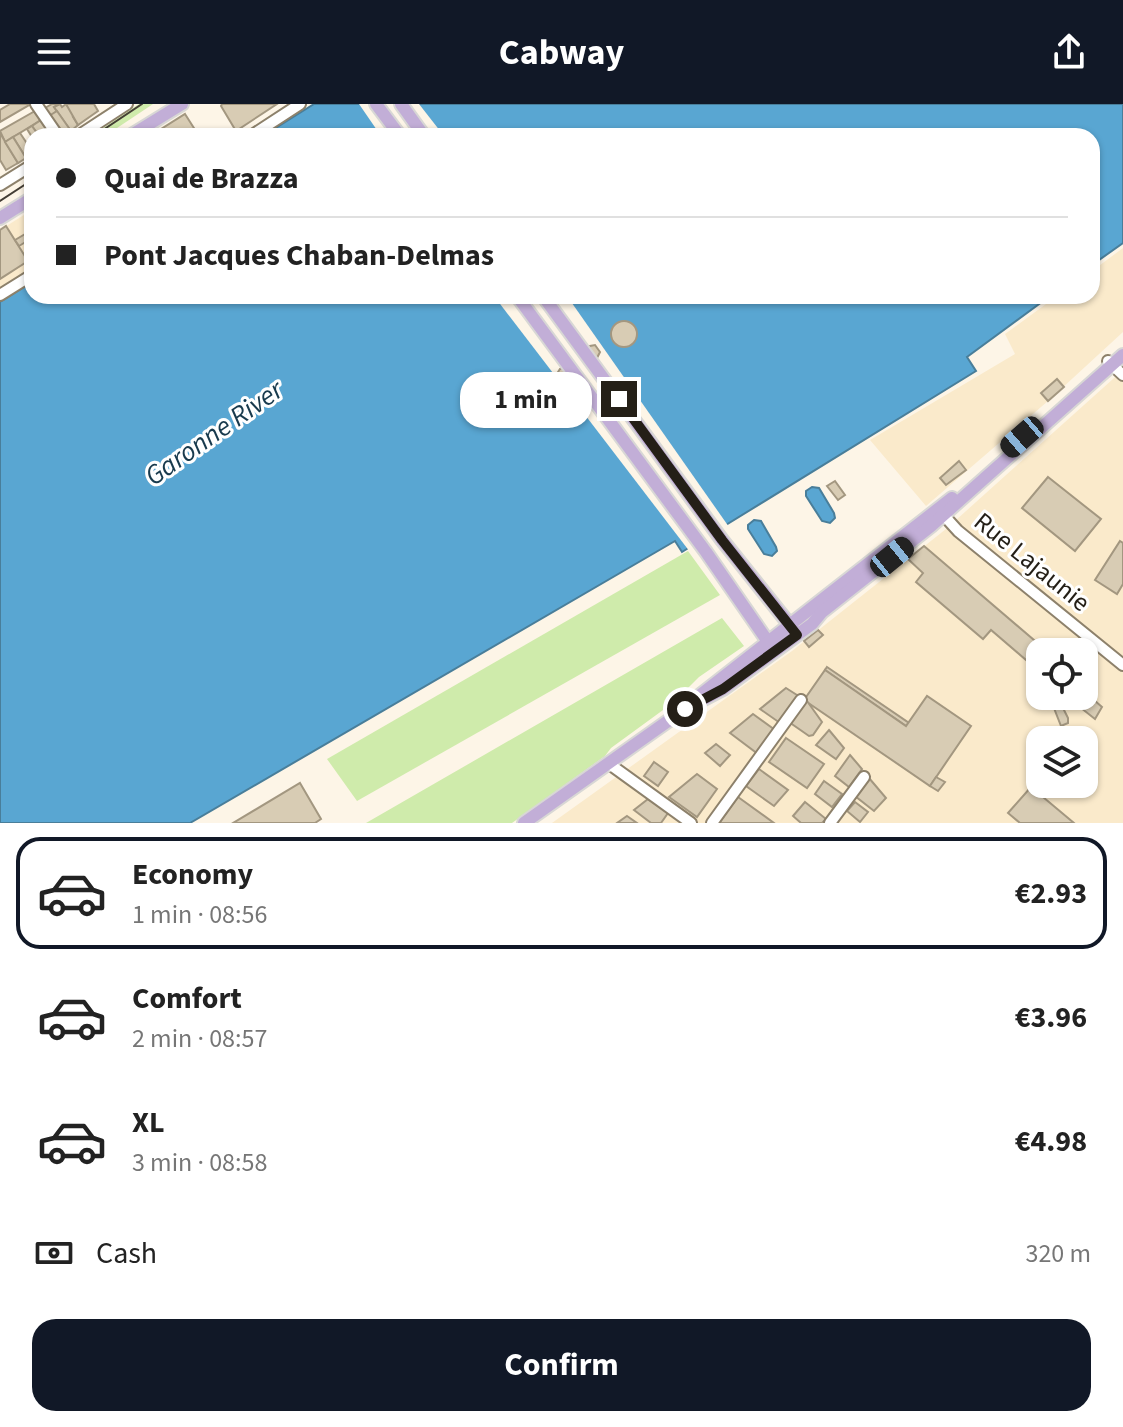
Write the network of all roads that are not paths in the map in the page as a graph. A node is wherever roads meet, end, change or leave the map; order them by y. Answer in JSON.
{"nodes":[{"id":1,"x":36,"y":104,"type":"edge"},
{"id":2,"x":127,"y":104,"type":"edge"},
{"id":3,"x":168,"y":104,"type":"edge"},
{"id":4,"x":182,"y":104,"type":"edge"},
{"id":5,"x":300,"y":104,"type":"edge"},
{"id":6,"x":376,"y":104,"type":"edge"},
{"id":7,"x":401,"y":104,"type":"edge"},
{"id":8,"x":52,"y":128,"type":"edge"},
{"id":9,"x":90,"y":128,"type":"edge"},
{"id":10,"x":130,"y":128,"type":"edge"},
{"id":11,"x":143,"y":128,"type":"edge"},
{"id":12,"x":263,"y":128,"type":"edge"},
{"id":13,"x":394,"y":128,"type":"edge"},
{"id":14,"x":418,"y":128,"type":"edge"},
{"id":15,"x":24,"y":170,"type":"edge"},
{"id":16,"x":0,"y":185,"type":"edge"},
{"id":17,"x":24,"y":200,"type":"edge"},
{"id":18,"x":2,"y":212,"type":"edge"},
{"id":19,"x":24,"y":280,"type":"edge"},
{"id":20,"x":0,"y":295,"type":"edge"},
{"id":21,"x":523,"y":304,"type":"edge"},
{"id":22,"x":549,"y":304,"type":"edge"},
{"id":23,"x":1123,"y":347,"type":"edge"},
{"id":24,"x":1123,"y":355,"type":"edge"},
{"id":25,"x":1115,"y":368,"type":"edge"},
{"id":26,"x":944,"y":516,"type":"junction"},
{"id":27,"x":794,"y":630,"type":"junction"},
{"id":28,"x":771,"y":646,"type":"junction"},
{"id":29,"x":1123,"y":665,"type":"edge"},
{"id":30,"x":801,"y":700,"type":"dead end"},
{"id":31,"x":608,"y":763,"type":"junction"},
{"id":32,"x":864,"y":777,"type":"dead end"},
{"id":33,"x":675,"y":811,"type":"junction"},
{"id":34,"x":524,"y":823,"type":"edge"},
{"id":35,"x":666,"y":823,"type":"edge"},
{"id":36,"x":691,"y":823,"type":"edge"},
{"id":37,"x":712,"y":823,"type":"edge"},
{"id":38,"x":830,"y":823,"type":"edge"}],
"edges":[{"from":1,"to":8,"type":"street"},
{"from":2,"to":9,"type":"street"},
{"from":3,"to":10,"type":"main road"},
{"from":4,"to":11,"type":"main road"},
{"from":5,"to":12,"type":"street"},
{"from":6,"to":13,"type":"main road"},
{"from":7,"to":14,"type":"main road"},
{"from":15,"to":16,"type":"street"},
{"from":17,"to":18,"type":"main road"},
{"from":19,"to":20,"type":"street"},
{"from":21,"to":28,"type":"main road"},
{"from":22,"to":27,"type":"main road"},
{"from":23,"to":25,"type":"main road"},
{"from":24,"to":25,"type":"main road"},
{"from":25,"to":26,"type":"main road"},
{"from":26,"to":27,"type":"main road"},
{"from":26,"to":29,"type":"street","name":"Rue Lajaunie"},
{"from":27,"to":28,"type":"main road"},
{"from":28,"to":31,"type":"main road"},
{"from":30,"to":37,"type":"street"},
{"from":31,"to":33,"type":"street"},
{"from":31,"to":34,"type":"main road"},
{"from":32,"to":38,"type":"street"},
{"from":33,"to":35,"type":"street"},
{"from":33,"to":36,"type":"street"}]}
